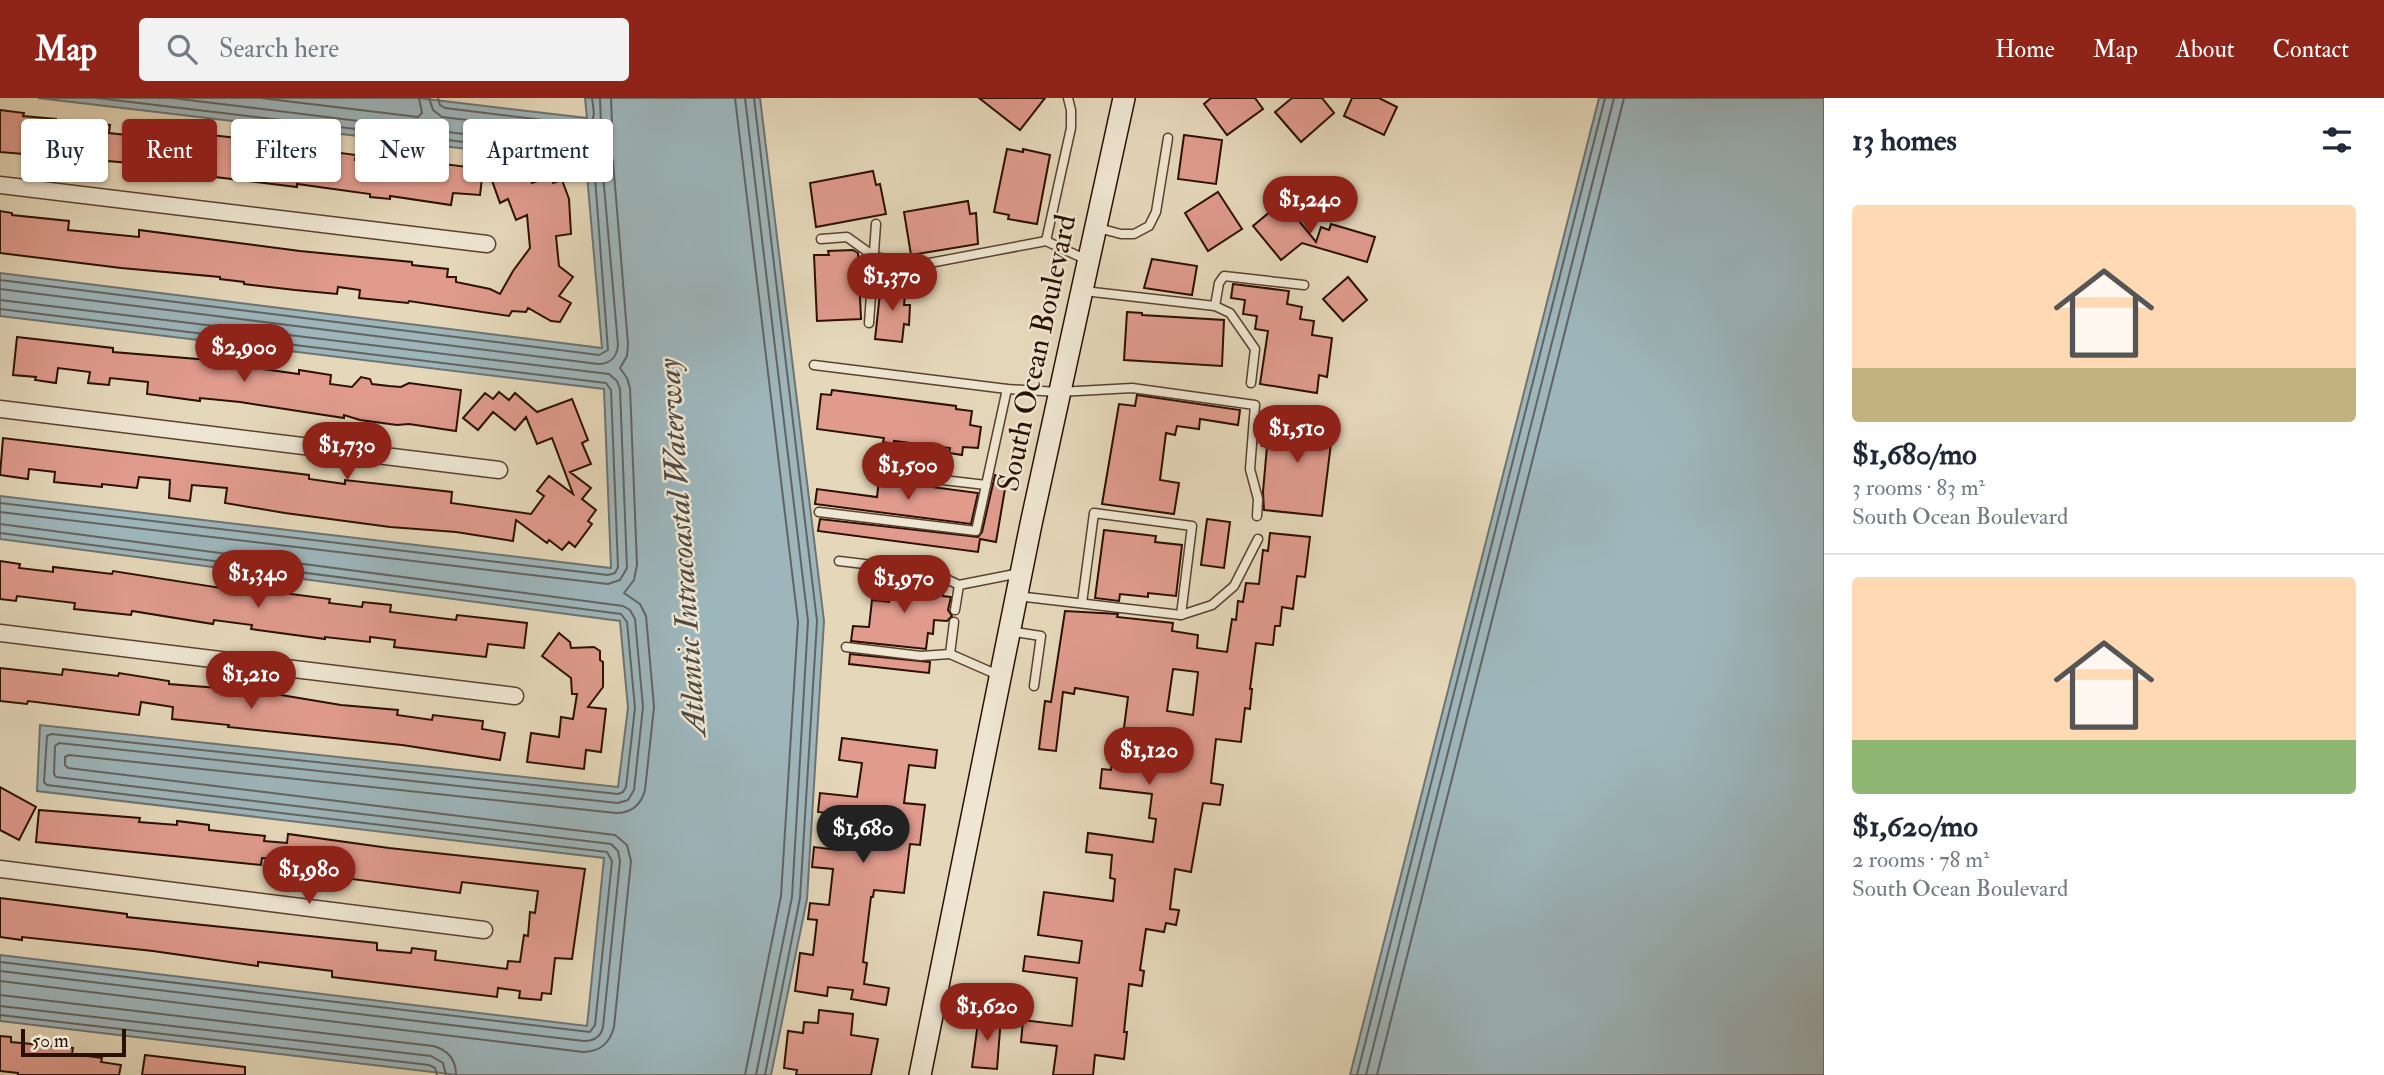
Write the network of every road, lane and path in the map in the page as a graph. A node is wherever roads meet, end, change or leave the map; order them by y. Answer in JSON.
{"nodes":[{"id":1,"x":1068,"y":98,"type":"edge"},
{"id":2,"x":1124,"y":98,"type":"edge"},
{"id":3,"x":1168,"y":138,"type":"dead end"},
{"id":4,"x":0,"y":185,"type":"edge"},
{"id":5,"x":876,"y":224,"type":"dead end"},
{"id":6,"x":1095,"y":228,"type":"junction"},
{"id":7,"x":821,"y":239,"type":"dead end"},
{"id":8,"x":1046,"y":242,"type":"junction"},
{"id":9,"x":486,"y":244,"type":"dead end"},
{"id":10,"x":875,"y":257,"type":"junction"},
{"id":11,"x":1087,"y":260,"type":"junction"},
{"id":12,"x":1304,"y":285,"type":"dead end"},
{"id":13,"x":1081,"y":290,"type":"junction"},
{"id":14,"x":1215,"y":306,"type":"junction"},
{"id":15,"x":869,"y":323,"type":"dead end"},
{"id":16,"x":814,"y":365,"type":"dead end"},
{"id":17,"x":1251,"y":383,"type":"dead end"},
{"id":18,"x":1007,"y":389,"type":"junction"},
{"id":19,"x":1059,"y":392,"type":"junction"},
{"id":20,"x":0,"y":410,"type":"edge"},
{"id":21,"x":499,"y":470,"type":"dead end"},
{"id":22,"x":891,"y":474,"type":"dead end"},
{"id":23,"x":986,"y":485,"type":"junction"},
{"id":24,"x":819,"y":512,"type":"dead end"},
{"id":25,"x":1257,"y":516,"type":"dead end"},
{"id":26,"x":1258,"y":539,"type":"dead end"},
{"id":27,"x":839,"y":561,"type":"dead end"},
{"id":28,"x":1021,"y":573,"type":"junction"},
{"id":29,"x":959,"y":585,"type":"junction"},
{"id":30,"x":1017,"y":596,"type":"junction"},
{"id":31,"x":1082,"y":603,"type":"junction"},
{"id":32,"x":955,"y":610,"type":"dead end"},
{"id":33,"x":1181,"y":615,"type":"junction"},
{"id":34,"x":954,"y":622,"type":"dead end"},
{"id":35,"x":1009,"y":631,"type":"junction"},
{"id":36,"x":0,"y":633,"type":"edge"},
{"id":37,"x":846,"y":647,"type":"dead end"},
{"id":38,"x":950,"y":654,"type":"junction"},
{"id":39,"x":1000,"y":677,"type":"junction"},
{"id":40,"x":1034,"y":686,"type":"dead end"},
{"id":41,"x":515,"y":696,"type":"dead end"},
{"id":42,"x":0,"y":869,"type":"edge"},
{"id":43,"x":484,"y":930,"type":"dead end"},
{"id":44,"x":920,"y":1075,"type":"edge"}],
"edges":[{"from":1,"to":8,"type":"lane"},
{"from":2,"to":6,"type":"main road","name":"South Ocean Boulevard"},
{"from":3,"to":6,"type":"lane"},
{"from":4,"to":9,"type":"street"},
{"from":5,"to":10,"type":"lane"},
{"from":6,"to":11,"type":"main road","name":"South Ocean Boulevard"},
{"from":7,"to":10,"type":"lane"},
{"from":8,"to":10,"type":"lane"},
{"from":8,"to":11,"type":"lane"},
{"from":10,"to":15,"type":"lane"},
{"from":11,"to":13,"type":"main road","name":"South Ocean Boulevard"},
{"from":12,"to":14,"type":"lane"},
{"from":13,"to":14,"type":"lane"},
{"from":13,"to":19,"type":"main road","name":"South Ocean Boulevard"},
{"from":14,"to":17,"type":"lane"},
{"from":16,"to":18,"type":"lane"},
{"from":18,"to":19,"type":"lane"},
{"from":18,"to":23,"type":"lane"},
{"from":19,"to":25,"type":"lane"},
{"from":19,"to":28,"type":"main road","name":"South Ocean Boulevard"},
{"from":20,"to":21,"type":"street"},
{"from":22,"to":23,"type":"lane"},
{"from":23,"to":24,"type":"lane"},
{"from":26,"to":33,"type":"lane"},
{"from":27,"to":29,"type":"lane"},
{"from":28,"to":29,"type":"lane"},
{"from":28,"to":30,"type":"main road","name":"South Ocean Boulevard"},
{"from":29,"to":32,"type":"lane"},
{"from":30,"to":31,"type":"lane"},
{"from":30,"to":35,"type":"main road","name":"South Ocean Boulevard"},
{"from":31,"to":33,"type":"lane"},
{"from":31,"to":33,"type":"lane"},
{"from":34,"to":38,"type":"lane"},
{"from":35,"to":39,"type":"main road","name":"South Ocean Boulevard"},
{"from":35,"to":40,"type":"lane"},
{"from":36,"to":41,"type":"street"},
{"from":37,"to":38,"type":"lane"},
{"from":38,"to":39,"type":"lane"},
{"from":39,"to":44,"type":"main road","name":"South Ocean Boulevard"},
{"from":42,"to":43,"type":"street"}]}
